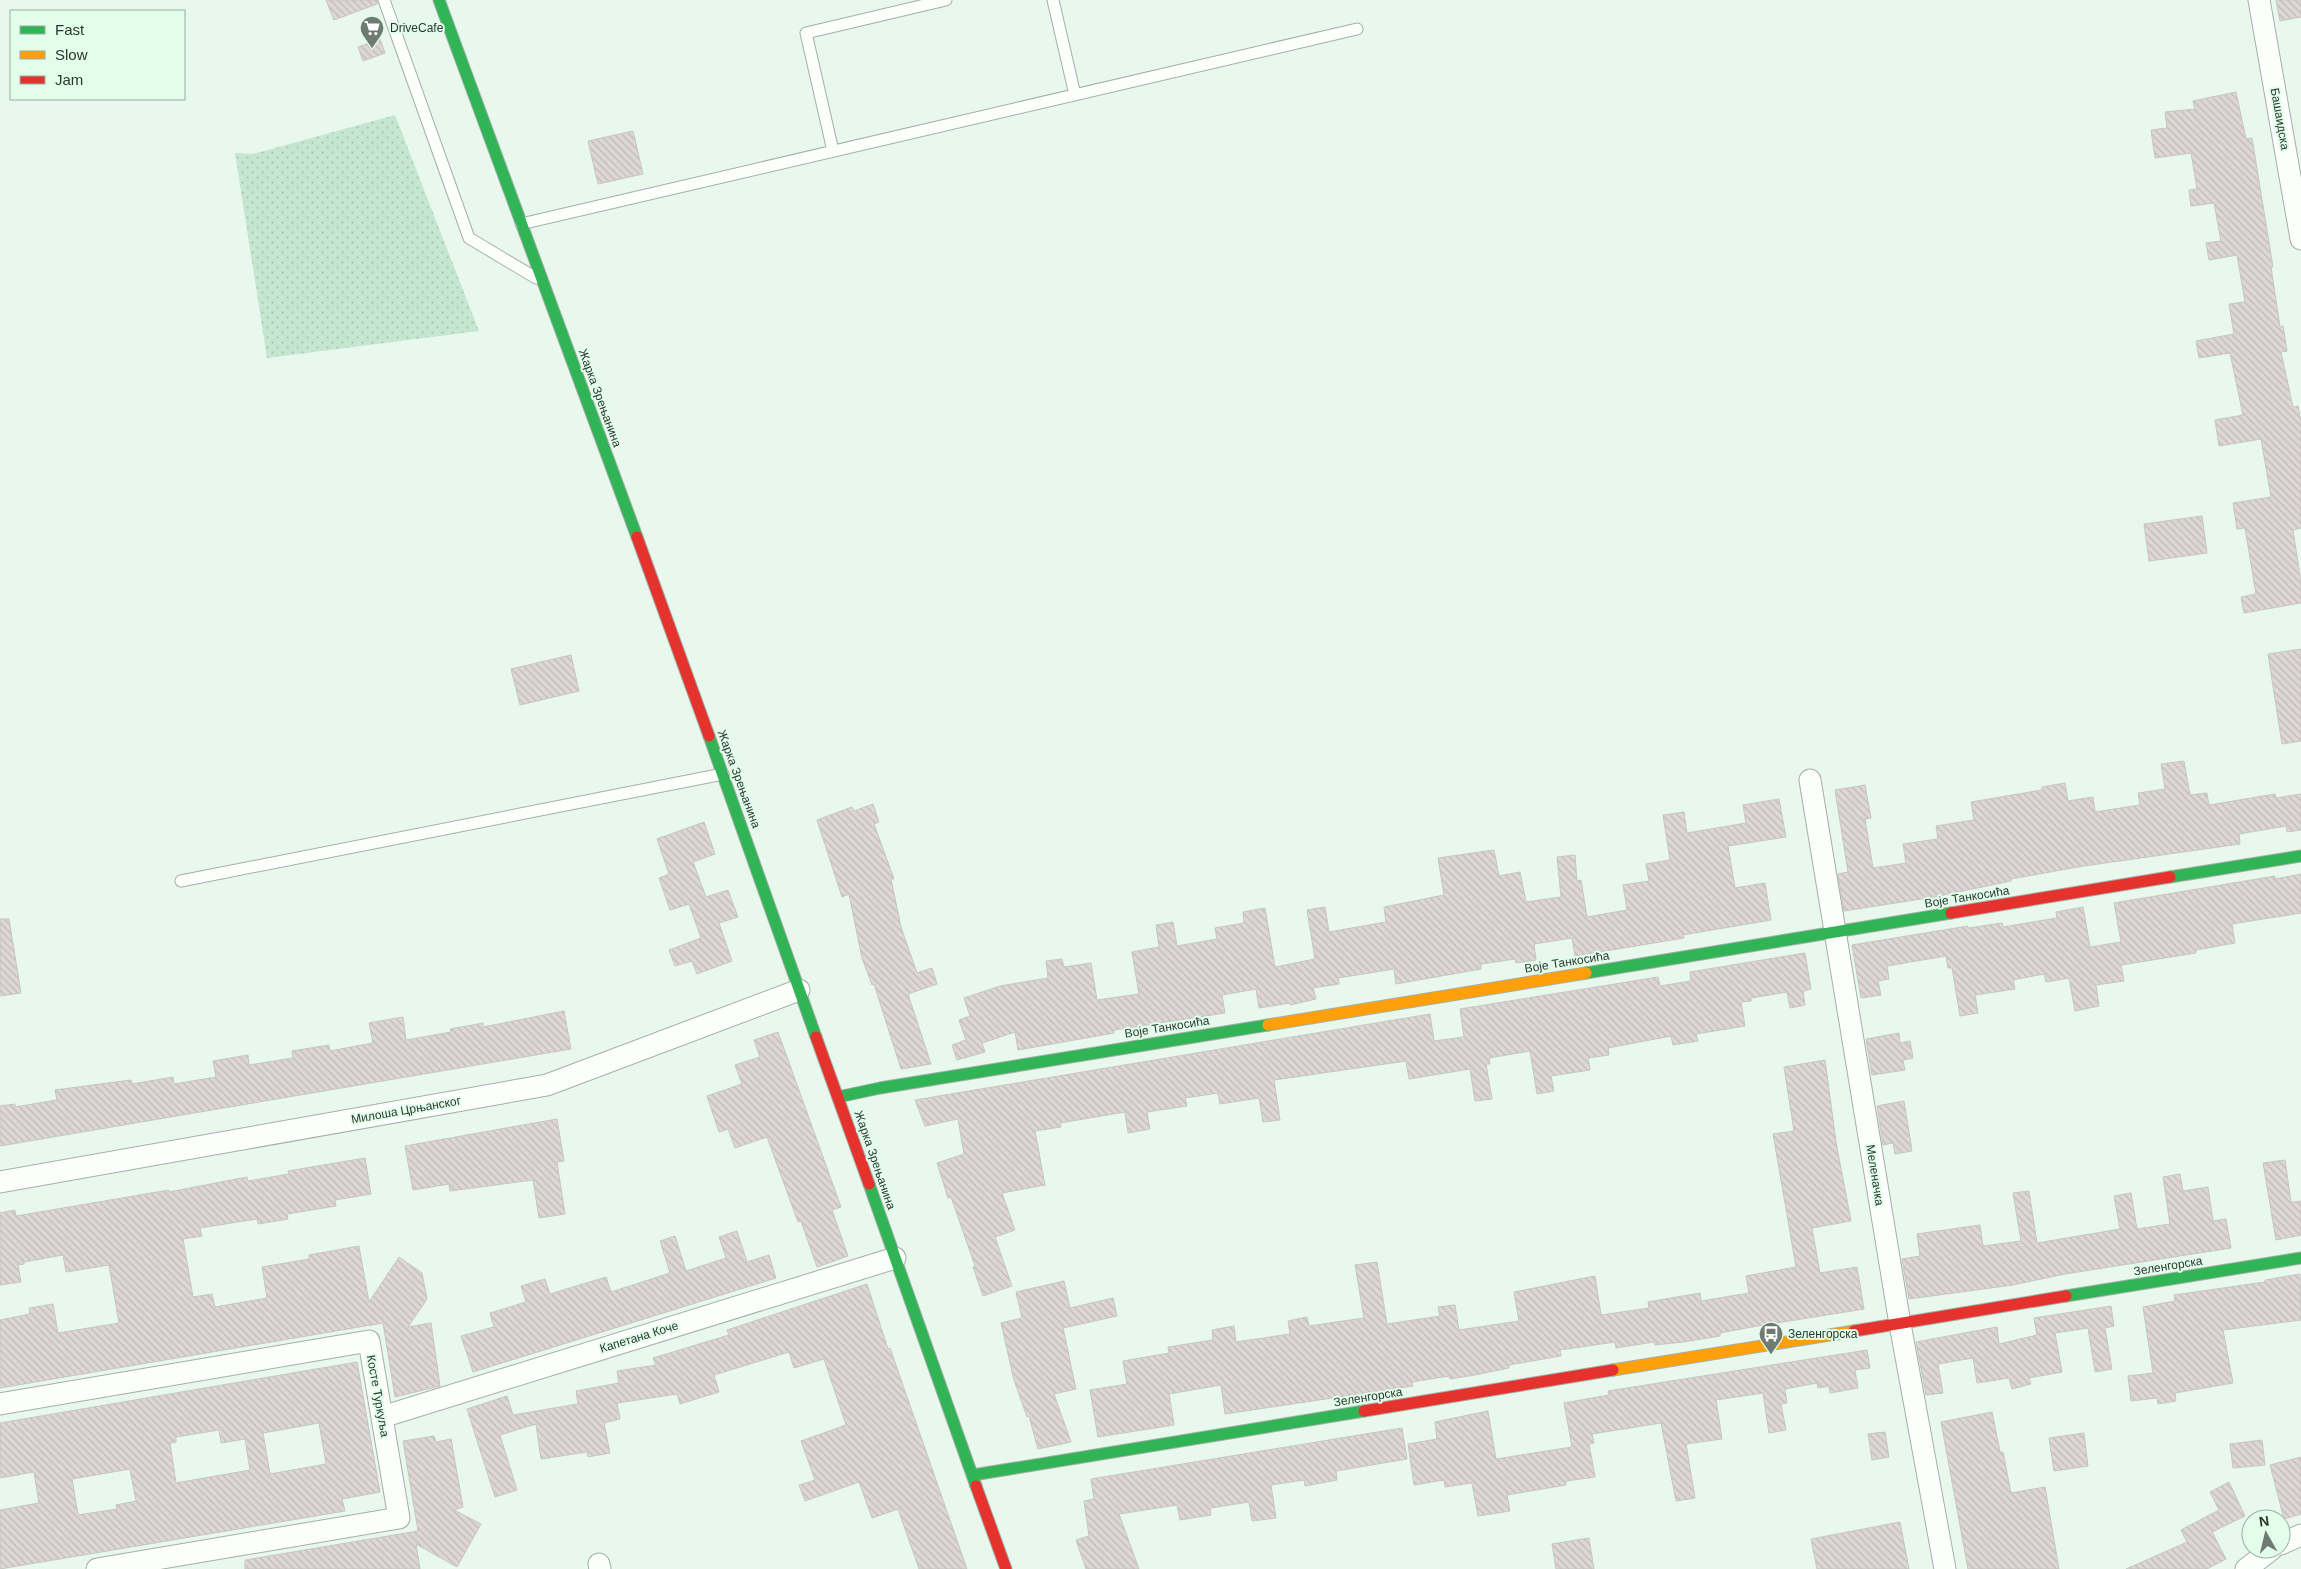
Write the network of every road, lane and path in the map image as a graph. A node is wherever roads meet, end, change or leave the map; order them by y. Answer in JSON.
{"nodes":[{"id":1,"x":384,"y":0,"type":"edge"},
{"id":2,"x":438,"y":0,"type":"edge"},
{"id":3,"x":946,"y":0,"type":"edge"},
{"id":4,"x":1053,"y":0,"type":"edge"},
{"id":5,"x":2259,"y":0,"type":"edge"},
{"id":6,"x":1358,"y":29,"type":"dead end"},
{"id":7,"x":1075,"y":95,"type":"junction"},
{"id":8,"x":834,"y":151,"type":"junction"},
{"id":9,"x":521,"y":224,"type":"junction"},
{"id":10,"x":2301,"y":239,"type":"edge"},
{"id":11,"x":542,"y":282,"type":"junction"},
{"id":12,"x":723,"y":774,"type":"junction"},
{"id":13,"x":1810,"y":780,"type":"dead end"},
{"id":14,"x":2301,"y":856,"type":"edge"},
{"id":15,"x":181,"y":880,"type":"dead end"},
{"id":16,"x":1835,"y":933,"type":"junction"},
{"id":17,"x":800,"y":990,"type":"junction"},
{"id":18,"x":838,"y":1097,"type":"junction"},
{"id":19,"x":0,"y":1182,"type":"edge"},
{"id":20,"x":895,"y":1258,"type":"junction"},
{"id":21,"x":2301,"y":1258,"type":"edge"},
{"id":22,"x":1900,"y":1324,"type":"junction"},
{"id":23,"x":0,"y":1404,"type":"edge"},
{"id":24,"x":382,"y":1417,"type":"junction"},
{"id":25,"x":973,"y":1475,"type":"junction"},
{"id":26,"x":2259,"y":1559,"type":"edge"},
{"id":27,"x":97,"y":1569,"type":"edge"},
{"id":28,"x":1006,"y":1569,"type":"edge"},
{"id":29,"x":1945,"y":1569,"type":"edge"},
{"id":30,"x":2246,"y":1569,"type":"edge"}],
"edges":[{"from":1,"to":11,"type":"lane"},
{"from":2,"to":9,"type":"street","name":"Жарка Зрењанина"},
{"from":3,"to":8,"type":"lane"},
{"from":4,"to":7,"type":"lane"},
{"from":5,"to":10,"type":"street","name":"Башаидска"},
{"from":6,"to":7,"type":"lane"},
{"from":7,"to":8,"type":"lane"},
{"from":8,"to":9,"type":"lane"},
{"from":9,"to":11,"type":"street","name":"Жарка Зрењанина"},
{"from":11,"to":12,"type":"street","name":"Жарка Зрењанина"},
{"from":12,"to":15,"type":"lane"},
{"from":12,"to":17,"type":"street","name":"Жарка Зрењанина"},
{"from":13,"to":16,"type":"street","name":"Меленачка"},
{"from":14,"to":16,"type":"street","name":"Воје Танкосића"},
{"from":16,"to":18,"type":"street","name":"Воје Танкосића"},
{"from":16,"to":22,"type":"street","name":"Меленачка"},
{"from":17,"to":18,"type":"street","name":"Жарка Зрењанина"},
{"from":17,"to":19,"type":"street","name":"Милоша Црњанског"},
{"from":18,"to":20,"type":"street","name":"Жарка Зрењанина"},
{"from":20,"to":24,"type":"street","name":"Капетана Коче"},
{"from":20,"to":25,"type":"street","name":"Жарка Зрењанина"},
{"from":21,"to":22,"type":"street","name":"Зеленгорска"},
{"from":22,"to":25,"type":"street","name":"Зеленгорска"},
{"from":22,"to":29,"type":"street","name":"Меленачка"},
{"from":23,"to":24,"type":"street","name":"Косте Туркуља"},
{"from":24,"to":27,"type":"street","name":"Косте Туркуља"},
{"from":25,"to":28,"type":"street","name":"Жарка Зрењанина"},
{"from":26,"to":30,"type":"street"}]}
